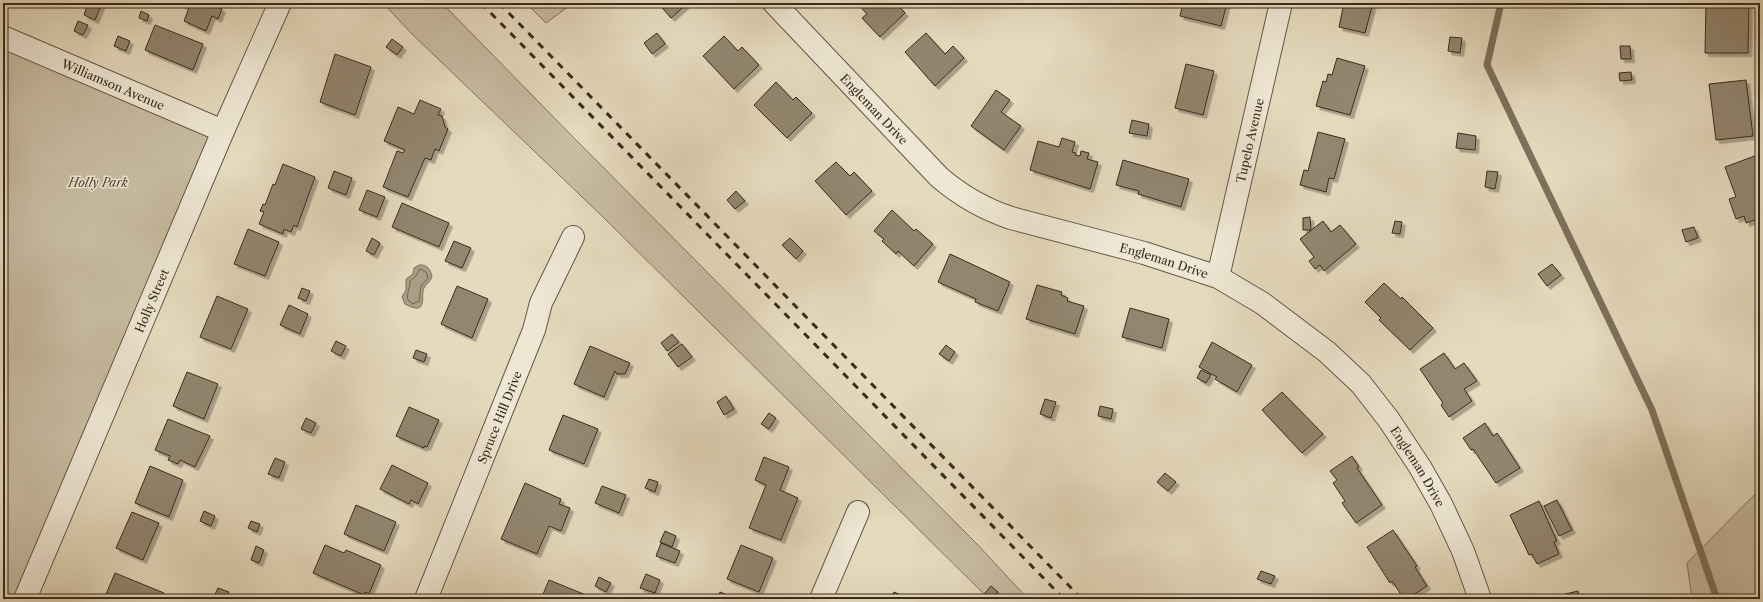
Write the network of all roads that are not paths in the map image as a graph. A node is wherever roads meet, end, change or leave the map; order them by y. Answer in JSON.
{"nodes":[{"id":1,"x":280,"y":3,"type":"edge"},
{"id":2,"x":774,"y":3,"type":"edge"},
{"id":3,"x":1281,"y":3,"type":"edge"},
{"id":4,"x":3,"y":37,"type":"edge"},
{"id":5,"x":223,"y":131,"type":"junction"},
{"id":6,"x":573,"y":237,"type":"dead end"},
{"id":7,"x":1218,"y":278,"type":"junction"},
{"id":8,"x":858,"y":512,"type":"dead end"},
{"id":9,"x":25,"y":599,"type":"edge"},
{"id":10,"x":426,"y":599,"type":"edge"},
{"id":11,"x":821,"y":599,"type":"edge"},
{"id":12,"x":1480,"y":599,"type":"edge"}],
"edges":[{"from":1,"to":5,"type":"street","name":"Holly Street"},
{"from":2,"to":7,"type":"street","name":"Engleman Drive"},
{"from":3,"to":7,"type":"street","name":"Tupelo Avenue"},
{"from":4,"to":5,"type":"street","name":"Williamson Avenue"},
{"from":5,"to":9,"type":"street","name":"Holly Street"},
{"from":6,"to":10,"type":"street","name":"Spruce Hill Drive"},
{"from":7,"to":12,"type":"street","name":"Engleman Drive"},
{"from":8,"to":11,"type":"street"}]}
